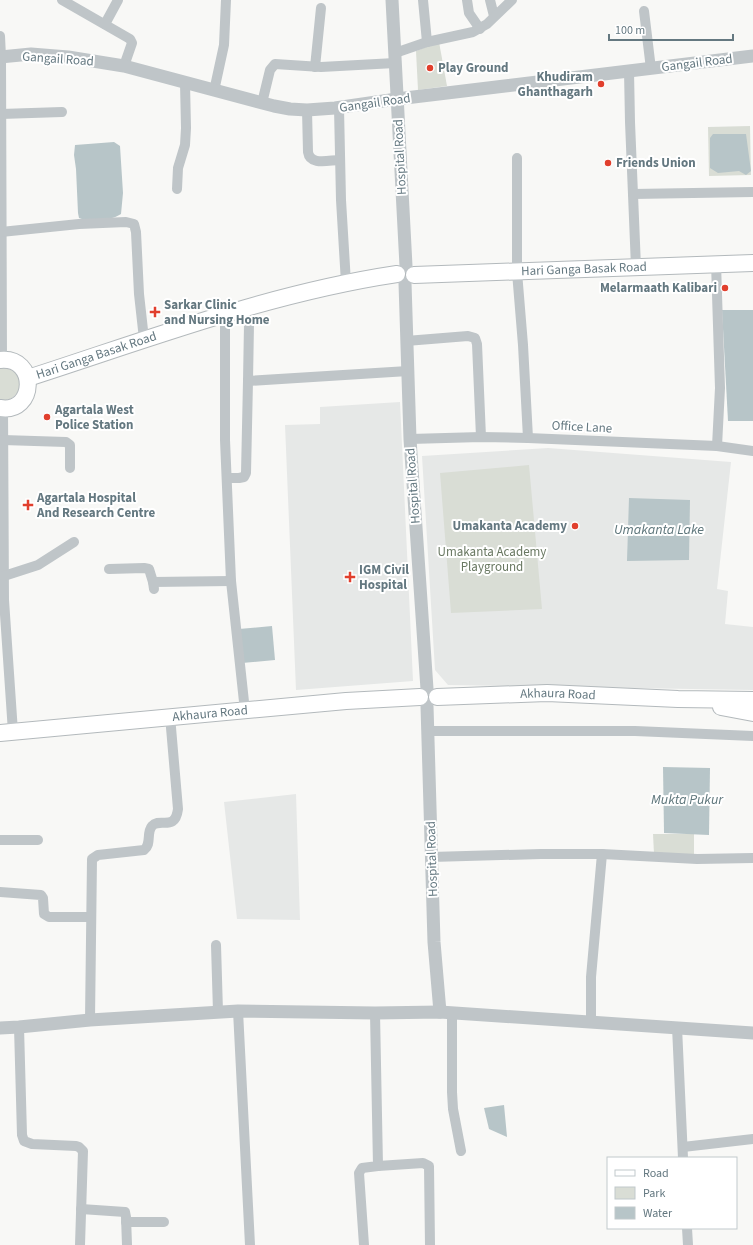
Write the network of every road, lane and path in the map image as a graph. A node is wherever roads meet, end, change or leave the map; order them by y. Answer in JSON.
{"nodes":[{"id":1,"x":62,"y":0,"type":"edge"},
{"id":2,"x":118,"y":0,"type":"edge"},
{"id":3,"x":226,"y":0,"type":"edge"},
{"id":4,"x":392,"y":0,"type":"edge"},
{"id":5,"x":423,"y":0,"type":"edge"},
{"id":6,"x":467,"y":0,"type":"edge"},
{"id":7,"x":490,"y":0,"type":"edge"},
{"id":8,"x":512,"y":0,"type":"edge"},
{"id":9,"x":321,"y":8,"type":"dead end"},
{"id":10,"x":644,"y":11,"type":"dead end"},
{"id":11,"x":494,"y":16,"type":"junction"},
{"id":12,"x":104,"y":24,"type":"junction"},
{"id":13,"x":480,"y":29,"type":"junction"},
{"id":14,"x":0,"y":36,"type":"edge"},
{"id":15,"x":427,"y":42,"type":"junction"},
{"id":16,"x":753,"y":56,"type":"edge"},
{"id":17,"x":1,"y":57,"type":"edge"},
{"id":18,"x":395,"y":58,"type":"junction"},
{"id":19,"x":124,"y":66,"type":"junction"},
{"id":20,"x":315,"y":67,"type":"junction"},
{"id":21,"x":651,"y":69,"type":"junction"},
{"id":22,"x":629,"y":71,"type":"junction"},
{"id":23,"x":185,"y":83,"type":"junction"},
{"id":24,"x":214,"y":91,"type":"junction"},
{"id":25,"x":397,"y":99,"type":"junction"},
{"id":26,"x":262,"y":103,"type":"junction"},
{"id":27,"x":339,"y":108,"type":"junction"},
{"id":28,"x":307,"y":110,"type":"junction"},
{"id":29,"x":62,"y":112,"type":"dead end"},
{"id":30,"x":1,"y":114,"type":"junction"},
{"id":31,"x":517,"y":158,"type":"dead end"},
{"id":32,"x":340,"y":160,"type":"junction"},
{"id":33,"x":178,"y":189,"type":"dead end"},
{"id":34,"x":753,"y":192,"type":"edge"},
{"id":35,"x":633,"y":194,"type":"junction"},
{"id":36,"x":2,"y":232,"type":"junction"},
{"id":37,"x":753,"y":263,"type":"edge"},
{"id":38,"x":716,"y":264,"type":"junction"},
{"id":39,"x":636,"y":267,"type":"junction"},
{"id":40,"x":1,"y":272,"type":"edge"},
{"id":41,"x":517,"y":272,"type":"junction"},
{"id":42,"x":406,"y":275,"type":"junction"},
{"id":43,"x":346,"y":283,"type":"junction"},
{"id":44,"x":225,"y":314,"type":"junction"},
{"id":45,"x":249,"y":324,"type":"dead end"},
{"id":46,"x":144,"y":339,"type":"junction"},
{"id":47,"x":406,"y":341,"type":"junction"},
{"id":48,"x":1,"y":360,"type":"edge"},
{"id":49,"x":408,"y":371,"type":"junction"},
{"id":50,"x":28,"y":378,"type":"junction"},
{"id":51,"x":248,"y":381,"type":"junction"},
{"id":52,"x":1,"y":408,"type":"edge"},
{"id":53,"x":481,"y":437,"type":"junction"},
{"id":54,"x":528,"y":438,"type":"junction"},
{"id":55,"x":410,"y":439,"type":"junction"},
{"id":56,"x":3,"y":440,"type":"junction"},
{"id":57,"x":717,"y":446,"type":"junction"},
{"id":58,"x":753,"y":451,"type":"edge"},
{"id":59,"x":70,"y":468,"type":"dead end"},
{"id":60,"x":227,"y":478,"type":"junction"},
{"id":61,"x":74,"y":542,"type":"dead end"},
{"id":62,"x":109,"y":569,"type":"dead end"},
{"id":63,"x":4,"y":576,"type":"junction"},
{"id":64,"x":232,"y":581,"type":"junction"},
{"id":65,"x":2,"y":600,"type":"edge"},
{"id":66,"x":428,"y":697,"type":"junction"},
{"id":67,"x":678,"y":699,"type":"junction"},
{"id":68,"x":753,"y":700,"type":"edge"},
{"id":69,"x":753,"y":706,"type":"edge"},
{"id":70,"x":245,"y":711,"type":"junction"},
{"id":71,"x":753,"y":713,"type":"edge"},
{"id":72,"x":170,"y":716,"type":"junction"},
{"id":73,"x":428,"y":731,"type":"junction"},
{"id":74,"x":7,"y":732,"type":"edge"},
{"id":75,"x":753,"y":736,"type":"edge"},
{"id":76,"x":0,"y":840,"type":"edge"},
{"id":77,"x":38,"y":840,"type":"dead end"},
{"id":78,"x":602,"y":854,"type":"junction"},
{"id":79,"x":431,"y":856,"type":"junction"},
{"id":80,"x":753,"y":858,"type":"edge"},
{"id":81,"x":0,"y":892,"type":"edge"},
{"id":82,"x":91,"y":916,"type":"junction"},
{"id":83,"x":216,"y":945,"type":"dead end"},
{"id":84,"x":238,"y":1011,"type":"junction"},
{"id":85,"x":218,"y":1012,"type":"junction"},
{"id":86,"x":446,"y":1012,"type":"junction"},
{"id":87,"x":375,"y":1013,"type":"junction"},
{"id":88,"x":90,"y":1020,"type":"junction"},
{"id":89,"x":591,"y":1021,"type":"junction"},
{"id":90,"x":19,"y":1027,"type":"junction"},
{"id":91,"x":677,"y":1027,"type":"junction"},
{"id":92,"x":0,"y":1028,"type":"edge"},
{"id":93,"x":753,"y":1033,"type":"edge"},
{"id":94,"x":753,"y":1139,"type":"edge"},
{"id":95,"x":683,"y":1146,"type":"junction"},
{"id":96,"x":461,"y":1151,"type":"dead end"},
{"id":97,"x":683,"y":1157,"type":"edge"},
{"id":98,"x":378,"y":1166,"type":"junction"},
{"id":99,"x":82,"y":1208,"type":"junction"},
{"id":100,"x":126,"y":1222,"type":"junction"},
{"id":101,"x":164,"y":1222,"type":"dead end"},
{"id":102,"x":687,"y":1229,"type":"edge"},
{"id":103,"x":80,"y":1245,"type":"edge"},
{"id":104,"x":127,"y":1245,"type":"edge"},
{"id":105,"x":250,"y":1245,"type":"edge"},
{"id":106,"x":364,"y":1245,"type":"edge"},
{"id":107,"x":430,"y":1245,"type":"edge"},
{"id":108,"x":688,"y":1245,"type":"edge"}],
"edges":[{"from":1,"to":12,"type":"street"},
{"from":2,"to":12,"type":"street"},
{"from":3,"to":24,"type":"street"},
{"from":4,"to":18,"type":"street","name":"Hospital Road"},
{"from":5,"to":15,"type":"street"},
{"from":6,"to":13,"type":"street"},
{"from":7,"to":11,"type":"street"},
{"from":8,"to":11,"type":"street"},
{"from":9,"to":20,"type":"street"},
{"from":10,"to":21,"type":"street"},
{"from":11,"to":13,"type":"street"},
{"from":12,"to":19,"type":"street"},
{"from":13,"to":15,"type":"street"},
{"from":14,"to":17,"type":"street"},
{"from":15,"to":18,"type":"street"},
{"from":16,"to":21,"type":"street","name":"Gangail Road"},
{"from":17,"to":19,"type":"street","name":"Gangail Road"},
{"from":17,"to":30,"type":"street"},
{"from":18,"to":20,"type":"street"},
{"from":18,"to":25,"type":"street","name":"Hospital Road"},
{"from":19,"to":23,"type":"street","name":"Gangail Road"},
{"from":20,"to":26,"type":"street"},
{"from":21,"to":22,"type":"street","name":"Gangail Road"},
{"from":22,"to":25,"type":"street","name":"Gangail Road"},
{"from":22,"to":35,"type":"street"},
{"from":23,"to":24,"type":"street","name":"Gangail Road"},
{"from":23,"to":33,"type":"street"},
{"from":24,"to":26,"type":"street","name":"Gangail Road"},
{"from":25,"to":27,"type":"street","name":"Gangail Road"},
{"from":25,"to":42,"type":"street","name":"Hospital Road"},
{"from":26,"to":28,"type":"street","name":"Gangail Road"},
{"from":27,"to":28,"type":"street","name":"Gangail Road"},
{"from":27,"to":32,"type":"street"},
{"from":28,"to":32,"type":"street"},
{"from":29,"to":30,"type":"street"},
{"from":30,"to":36,"type":"street"},
{"from":31,"to":41,"type":"street"},
{"from":32,"to":43,"type":"street"},
{"from":34,"to":35,"type":"street"},
{"from":35,"to":39,"type":"street"},
{"from":36,"to":40,"type":"street"},
{"from":36,"to":46,"type":"street"},
{"from":37,"to":38,"type":"main road","name":"Hari Ganga Basak Road"},
{"from":38,"to":39,"type":"main road","name":"Hari Ganga Basak Road"},
{"from":38,"to":57,"type":"street"},
{"from":39,"to":41,"type":"main road","name":"Hari Ganga Basak Road"},
{"from":40,"to":48,"type":"street"},
{"from":41,"to":42,"type":"main road","name":"Hari Ganga Basak Road"},
{"from":41,"to":54,"type":"street"},
{"from":42,"to":43,"type":"main road","name":"Hari Ganga Basak Road"},
{"from":42,"to":47,"type":"street","name":"Hospital Road"},
{"from":43,"to":44,"type":"main road","name":"Hari Ganga Basak Road"},
{"from":44,"to":46,"type":"main road","name":"Hari Ganga Basak Road"},
{"from":44,"to":60,"type":"street"},
{"from":45,"to":51,"type":"street"},
{"from":46,"to":50,"type":"main road","name":"Hari Ganga Basak Road"},
{"from":47,"to":49,"type":"street","name":"Hospital Road"},
{"from":47,"to":53,"type":"street"},
{"from":48,"to":50,"type":"main road"},
{"from":49,"to":51,"type":"street"},
{"from":49,"to":55,"type":"street","name":"Hospital Road"},
{"from":50,"to":52,"type":"main road"},
{"from":51,"to":60,"type":"street"},
{"from":52,"to":56,"type":"street"},
{"from":53,"to":54,"type":"street","name":"Office Lane"},
{"from":53,"to":55,"type":"street","name":"Office Lane"},
{"from":54,"to":57,"type":"street","name":"Office Lane"},
{"from":55,"to":66,"type":"street","name":"Hospital Road"},
{"from":56,"to":59,"type":"street"},
{"from":56,"to":63,"type":"street"},
{"from":57,"to":58,"type":"street","name":"Office Lane"},
{"from":60,"to":64,"type":"street"},
{"from":61,"to":63,"type":"street"},
{"from":62,"to":64,"type":"street"},
{"from":63,"to":65,"type":"street"},
{"from":64,"to":70,"type":"street"},
{"from":65,"to":74,"type":"street"},
{"from":66,"to":67,"type":"main road","name":"Akhaura Road"},
{"from":66,"to":70,"type":"main road","name":"Akhaura Road"},
{"from":66,"to":73,"type":"street","name":"Hospital Road"},
{"from":67,"to":68,"type":"main road","name":"Akhaura Road"},
{"from":67,"to":69,"type":"main road"},
{"from":67,"to":71,"type":"main road","name":"Akhaura Road"},
{"from":70,"to":72,"type":"main road","name":"Akhaura Road"},
{"from":72,"to":74,"type":"main road","name":"Akhaura Road"},
{"from":72,"to":82,"type":"street"},
{"from":73,"to":75,"type":"street"},
{"from":73,"to":79,"type":"street","name":"Hospital Road"},
{"from":76,"to":77,"type":"street"},
{"from":78,"to":79,"type":"street"},
{"from":78,"to":80,"type":"street"},
{"from":78,"to":89,"type":"street"},
{"from":79,"to":86,"type":"street","name":"Hospital Road"},
{"from":81,"to":82,"type":"street"},
{"from":82,"to":88,"type":"street"},
{"from":83,"to":85,"type":"street"},
{"from":84,"to":85,"type":"street"},
{"from":84,"to":87,"type":"street"},
{"from":84,"to":105,"type":"street"},
{"from":85,"to":88,"type":"street"},
{"from":86,"to":87,"type":"street"},
{"from":86,"to":89,"type":"street"},
{"from":86,"to":96,"type":"street"},
{"from":87,"to":98,"type":"street"},
{"from":88,"to":90,"type":"street"},
{"from":89,"to":91,"type":"street"},
{"from":90,"to":92,"type":"street"},
{"from":90,"to":99,"type":"street"},
{"from":91,"to":93,"type":"street"},
{"from":91,"to":95,"type":"street"},
{"from":94,"to":95,"type":"street"},
{"from":95,"to":97,"type":"street"},
{"from":98,"to":106,"type":"street"},
{"from":98,"to":107,"type":"street"},
{"from":99,"to":100,"type":"street"},
{"from":99,"to":103,"type":"street"},
{"from":100,"to":101,"type":"street"},
{"from":100,"to":104,"type":"street"},
{"from":102,"to":108,"type":"street"}]}
